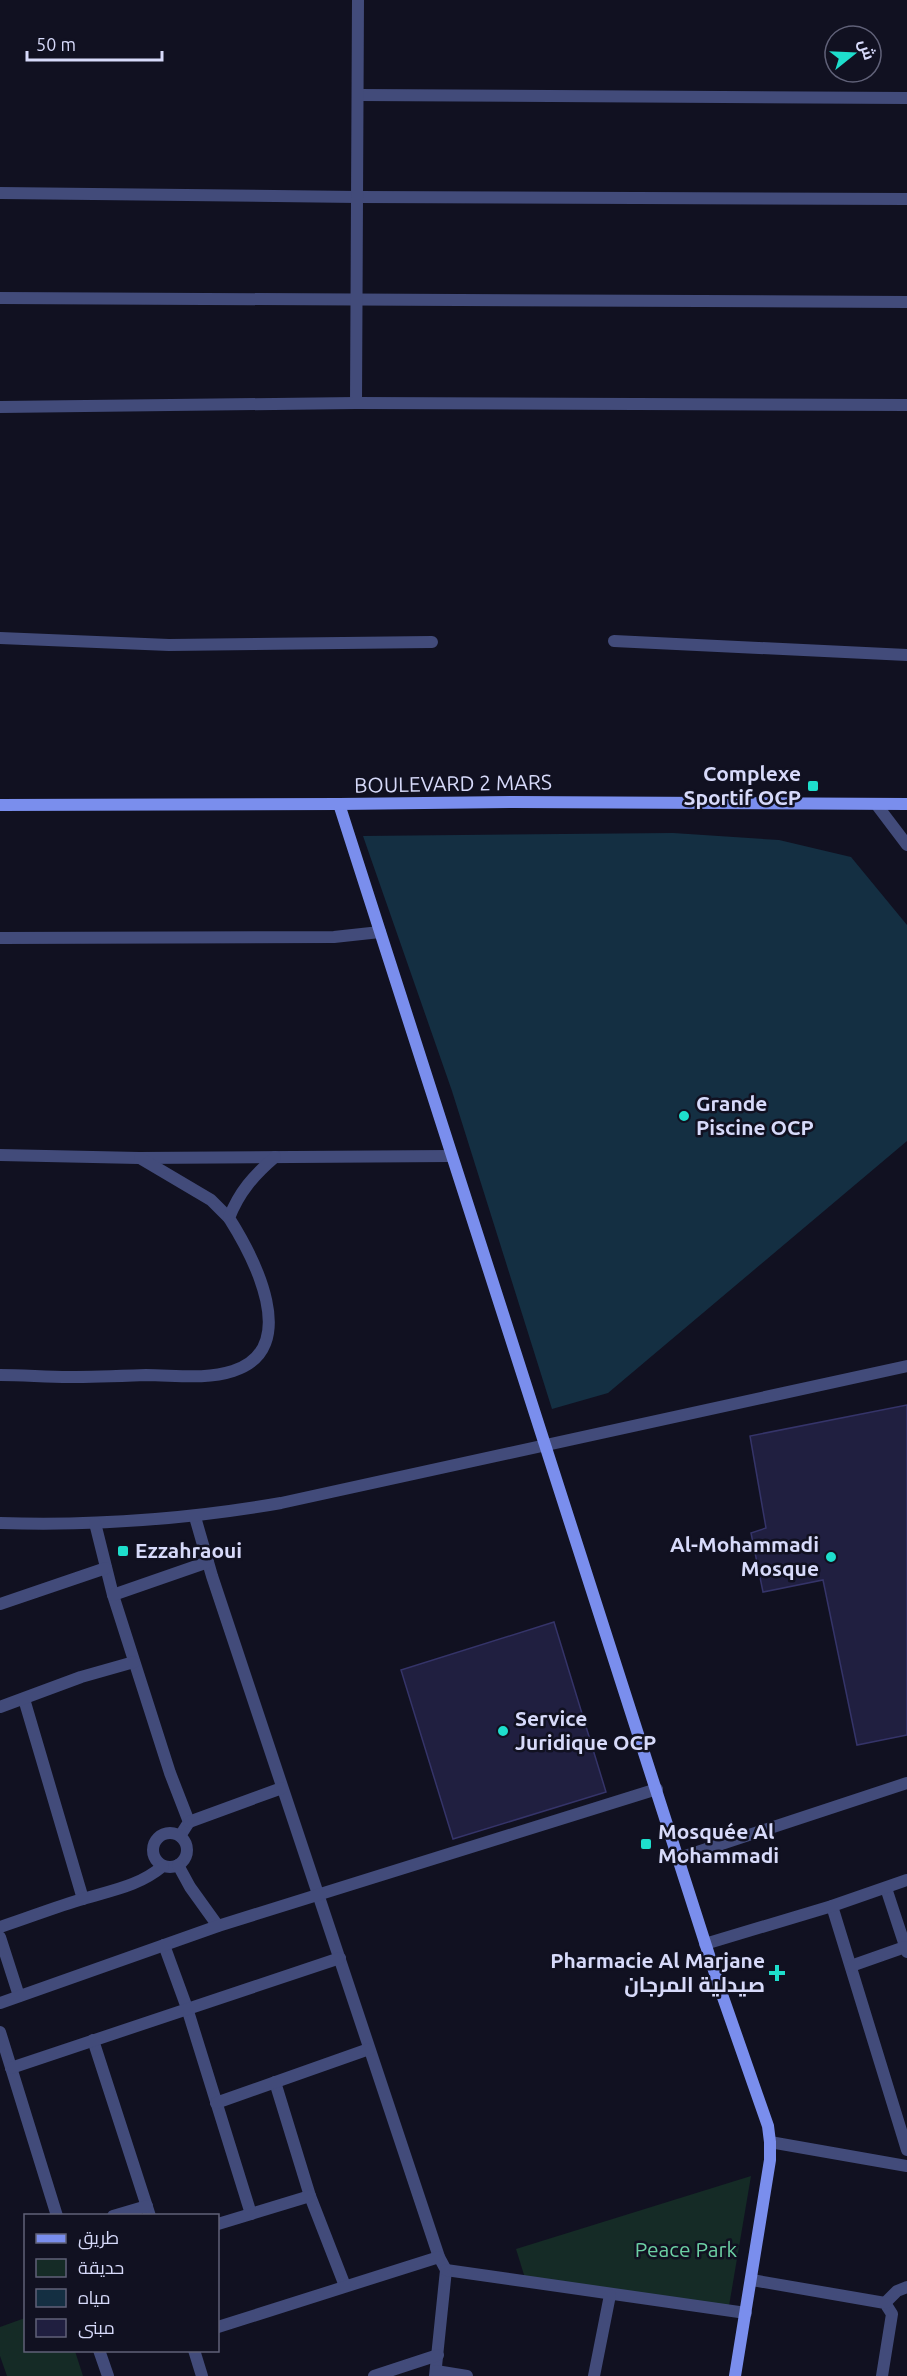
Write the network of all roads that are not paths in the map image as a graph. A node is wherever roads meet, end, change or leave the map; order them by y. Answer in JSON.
{"nodes":[{"id":1,"x":358,"y":0,"type":"edge"},
{"id":2,"x":358,"y":95,"type":"junction"},
{"id":3,"x":907,"y":98,"type":"edge"},
{"id":4,"x":0,"y":193,"type":"edge"},
{"id":5,"x":357,"y":197,"type":"junction"},
{"id":6,"x":907,"y":199,"type":"edge"},
{"id":7,"x":0,"y":298,"type":"edge"},
{"id":8,"x":357,"y":299,"type":"junction"},
{"id":9,"x":907,"y":302,"type":"edge"},
{"id":10,"x":356,"y":403,"type":"junction"},
{"id":11,"x":907,"y":405,"type":"edge"},
{"id":12,"x":0,"y":407,"type":"edge"},
{"id":13,"x":0,"y":638,"type":"edge"},
{"id":14,"x":614,"y":641,"type":"dead end"},
{"id":15,"x":432,"y":642,"type":"dead end"},
{"id":16,"x":907,"y":655,"type":"edge"},
{"id":17,"x":339,"y":804,"type":"junction"},
{"id":18,"x":876,"y":804,"type":"junction"},
{"id":19,"x":907,"y":804,"type":"edge"},
{"id":20,"x":0,"y":805,"type":"edge"},
{"id":21,"x":907,"y":845,"type":"edge"},
{"id":22,"x":380,"y":932,"type":"junction"},
{"id":23,"x":0,"y":938,"type":"edge"},
{"id":24,"x":0,"y":1155,"type":"edge"},
{"id":25,"x":452,"y":1156,"type":"junction"},
{"id":26,"x":275,"y":1157,"type":"junction"},
{"id":27,"x":139,"y":1158,"type":"junction"},
{"id":28,"x":229,"y":1218,"type":"junction"},
{"id":29,"x":907,"y":1366,"type":"edge"},
{"id":30,"x":0,"y":1375,"type":"edge"},
{"id":31,"x":544,"y":1446,"type":"junction"},
{"id":32,"x":195,"y":1517,"type":"junction"},
{"id":33,"x":0,"y":1523,"type":"edge"},
{"id":34,"x":95,"y":1523,"type":"junction"},
{"id":35,"x":208,"y":1562,"type":"junction"},
{"id":36,"x":106,"y":1568,"type":"junction"},
{"id":37,"x":113,"y":1596,"type":"junction"},
{"id":38,"x":0,"y":1604,"type":"edge"},
{"id":39,"x":134,"y":1662,"type":"junction"},
{"id":40,"x":24,"y":1699,"type":"junction"},
{"id":41,"x":0,"y":1707,"type":"edge"},
{"id":42,"x":907,"y":1783,"type":"edge"},
{"id":43,"x":282,"y":1788,"type":"junction"},
{"id":44,"x":657,"y":1789,"type":"junction"},
{"id":45,"x":189,"y":1822,"type":"junction"},
{"id":46,"x":180,"y":1836,"type":"junction"},
{"id":47,"x":679,"y":1858,"type":"junction"},
{"id":48,"x":178,"y":1865,"type":"junction"},
{"id":49,"x":163,"y":1866,"type":"junction"},
{"id":50,"x":907,"y":1880,"type":"edge"},
{"id":51,"x":885,"y":1888,"type":"junction"},
{"id":52,"x":318,"y":1895,"type":"junction"},
{"id":53,"x":83,"y":1899,"type":"junction"},
{"id":54,"x":832,"y":1906,"type":"junction"},
{"id":55,"x":218,"y":1926,"type":"junction"},
{"id":56,"x":0,"y":1927,"type":"edge"},
{"id":57,"x":0,"y":1937,"type":"edge"},
{"id":58,"x":705,"y":1944,"type":"junction"},
{"id":59,"x":165,"y":1946,"type":"junction"},
{"id":60,"x":906,"y":1949,"type":"edge"},
{"id":61,"x":340,"y":1958,"type":"junction"},
{"id":62,"x":851,"y":1966,"type":"junction"},
{"id":63,"x":18,"y":1996,"type":"junction"},
{"id":64,"x":0,"y":2002,"type":"edge"},
{"id":65,"x":187,"y":2008,"type":"junction"},
{"id":66,"x":0,"y":2032,"type":"edge"},
{"id":67,"x":93,"y":2040,"type":"junction"},
{"id":68,"x":369,"y":2049,"type":"junction"},
{"id":69,"x":12,"y":2068,"type":"junction"},
{"id":70,"x":275,"y":2082,"type":"junction"},
{"id":71,"x":216,"y":2103,"type":"junction"},
{"id":72,"x":770,"y":2142,"type":"junction"},
{"id":73,"x":907,"y":2150,"type":"edge"},
{"id":74,"x":907,"y":2166,"type":"edge"},
{"id":75,"x":310,"y":2196,"type":"junction"},
{"id":76,"x":148,"y":2211,"type":"edge"},
{"id":77,"x":56,"y":2214,"type":"edge"},
{"id":78,"x":127,"y":2214,"type":"edge"},
{"id":79,"x":251,"y":2214,"type":"junction"},
{"id":80,"x":219,"y":2224,"type":"edge"},
{"id":81,"x":439,"y":2257,"type":"junction"},
{"id":82,"x":446,"y":2270,"type":"junction"},
{"id":83,"x":752,"y":2280,"type":"junction"},
{"id":84,"x":345,"y":2286,"type":"junction"},
{"id":85,"x":907,"y":2287,"type":"edge"},
{"id":86,"x":610,"y":2295,"type":"junction"},
{"id":87,"x":885,"y":2302,"type":"junction"},
{"id":88,"x":746,"y":2313,"type":"junction"},
{"id":89,"x":219,"y":2327,"type":"edge"},
{"id":90,"x":100,"y":2352,"type":"edge"},
{"id":91,"x":195,"y":2352,"type":"edge"},
{"id":92,"x":438,"y":2355,"type":"junction"},
{"id":93,"x":435,"y":2373,"type":"edge"},
{"id":94,"x":108,"y":2376,"type":"edge"},
{"id":95,"x":202,"y":2376,"type":"edge"},
{"id":96,"x":374,"y":2376,"type":"edge"},
{"id":97,"x":467,"y":2376,"type":"edge"},
{"id":98,"x":594,"y":2376,"type":"edge"},
{"id":99,"x":735,"y":2376,"type":"edge"},
{"id":100,"x":882,"y":2376,"type":"edge"}],
"edges":[{"from":1,"to":2,"type":"street"},
{"from":2,"to":3,"type":"street"},
{"from":2,"to":5,"type":"street"},
{"from":4,"to":5,"type":"street"},
{"from":5,"to":6,"type":"street"},
{"from":5,"to":8,"type":"street"},
{"from":7,"to":8,"type":"street"},
{"from":8,"to":9,"type":"street"},
{"from":8,"to":10,"type":"street"},
{"from":10,"to":11,"type":"street"},
{"from":10,"to":12,"type":"street"},
{"from":13,"to":15,"type":"street"},
{"from":14,"to":16,"type":"street"},
{"from":17,"to":18,"type":"street","name":"BOULEVARD 2 MARS"},
{"from":17,"to":20,"type":"street","name":"BOULEVARD 2 MARS"},
{"from":17,"to":22,"type":"street"},
{"from":18,"to":19,"type":"street","name":"BOULEVARD 2 MARS"},
{"from":18,"to":21,"type":"street"},
{"from":22,"to":23,"type":"street"},
{"from":22,"to":25,"type":"street"},
{"from":24,"to":27,"type":"street"},
{"from":25,"to":26,"type":"street"},
{"from":25,"to":31,"type":"street"},
{"from":26,"to":27,"type":"street"},
{"from":26,"to":28,"type":"street"},
{"from":27,"to":28,"type":"street"},
{"from":28,"to":30,"type":"street"},
{"from":29,"to":31,"type":"street"},
{"from":31,"to":32,"type":"street"},
{"from":31,"to":44,"type":"street"},
{"from":32,"to":34,"type":"street"},
{"from":32,"to":35,"type":"street"},
{"from":33,"to":34,"type":"street"},
{"from":34,"to":36,"type":"street"},
{"from":35,"to":37,"type":"street"},
{"from":35,"to":43,"type":"street"},
{"from":36,"to":37,"type":"street"},
{"from":36,"to":38,"type":"street"},
{"from":37,"to":39,"type":"street"},
{"from":39,"to":40,"type":"street"},
{"from":39,"to":45,"type":"street"},
{"from":40,"to":41,"type":"street"},
{"from":40,"to":53,"type":"street"},
{"from":42,"to":47,"type":"street"},
{"from":43,"to":45,"type":"street"},
{"from":43,"to":52,"type":"street"},
{"from":44,"to":47,"type":"street"},
{"from":44,"to":52,"type":"street"},
{"from":45,"to":46,"type":"street"},
{"from":46,"to":48,"type":"street"},
{"from":46,"to":49,"type":"street"},
{"from":47,"to":58,"type":"street"},
{"from":48,"to":49,"type":"street"},
{"from":48,"to":55,"type":"street"},
{"from":49,"to":53,"type":"street"},
{"from":50,"to":51,"type":"street"},
{"from":51,"to":54,"type":"street"},
{"from":51,"to":60,"type":"street"},
{"from":52,"to":55,"type":"street"},
{"from":52,"to":61,"type":"street"},
{"from":53,"to":56,"type":"street"},
{"from":54,"to":58,"type":"street"},
{"from":54,"to":62,"type":"street"},
{"from":55,"to":59,"type":"street"},
{"from":57,"to":63,"type":"street"},
{"from":58,"to":72,"type":"street"},
{"from":59,"to":63,"type":"street"},
{"from":59,"to":65,"type":"street"},
{"from":60,"to":62,"type":"street"},
{"from":61,"to":65,"type":"street"},
{"from":61,"to":68,"type":"street"},
{"from":62,"to":73,"type":"street"},
{"from":63,"to":64,"type":"street"},
{"from":65,"to":67,"type":"street"},
{"from":65,"to":71,"type":"street"},
{"from":66,"to":69,"type":"street"},
{"from":67,"to":69,"type":"street"},
{"from":67,"to":76,"type":"street"},
{"from":68,"to":70,"type":"street"},
{"from":68,"to":81,"type":"street"},
{"from":69,"to":77,"type":"street"},
{"from":70,"to":71,"type":"street"},
{"from":70,"to":75,"type":"street"},
{"from":71,"to":79,"type":"street"},
{"from":72,"to":74,"type":"street"},
{"from":72,"to":83,"type":"street"},
{"from":75,"to":79,"type":"street"},
{"from":75,"to":84,"type":"street"},
{"from":76,"to":78,"type":"street"},
{"from":79,"to":80,"type":"street"},
{"from":81,"to":82,"type":"street"},
{"from":81,"to":84,"type":"street"},
{"from":82,"to":86,"type":"street"},
{"from":82,"to":92,"type":"street"},
{"from":83,"to":87,"type":"street"},
{"from":83,"to":88,"type":"street"},
{"from":84,"to":89,"type":"street"},
{"from":85,"to":87,"type":"street"},
{"from":86,"to":88,"type":"street"},
{"from":86,"to":98,"type":"street"},
{"from":87,"to":100,"type":"street"},
{"from":88,"to":99,"type":"street"},
{"from":90,"to":94,"type":"street"},
{"from":91,"to":95,"type":"street"},
{"from":92,"to":93,"type":"street"},
{"from":92,"to":96,"type":"street"},
{"from":93,"to":97,"type":"street"}]}
